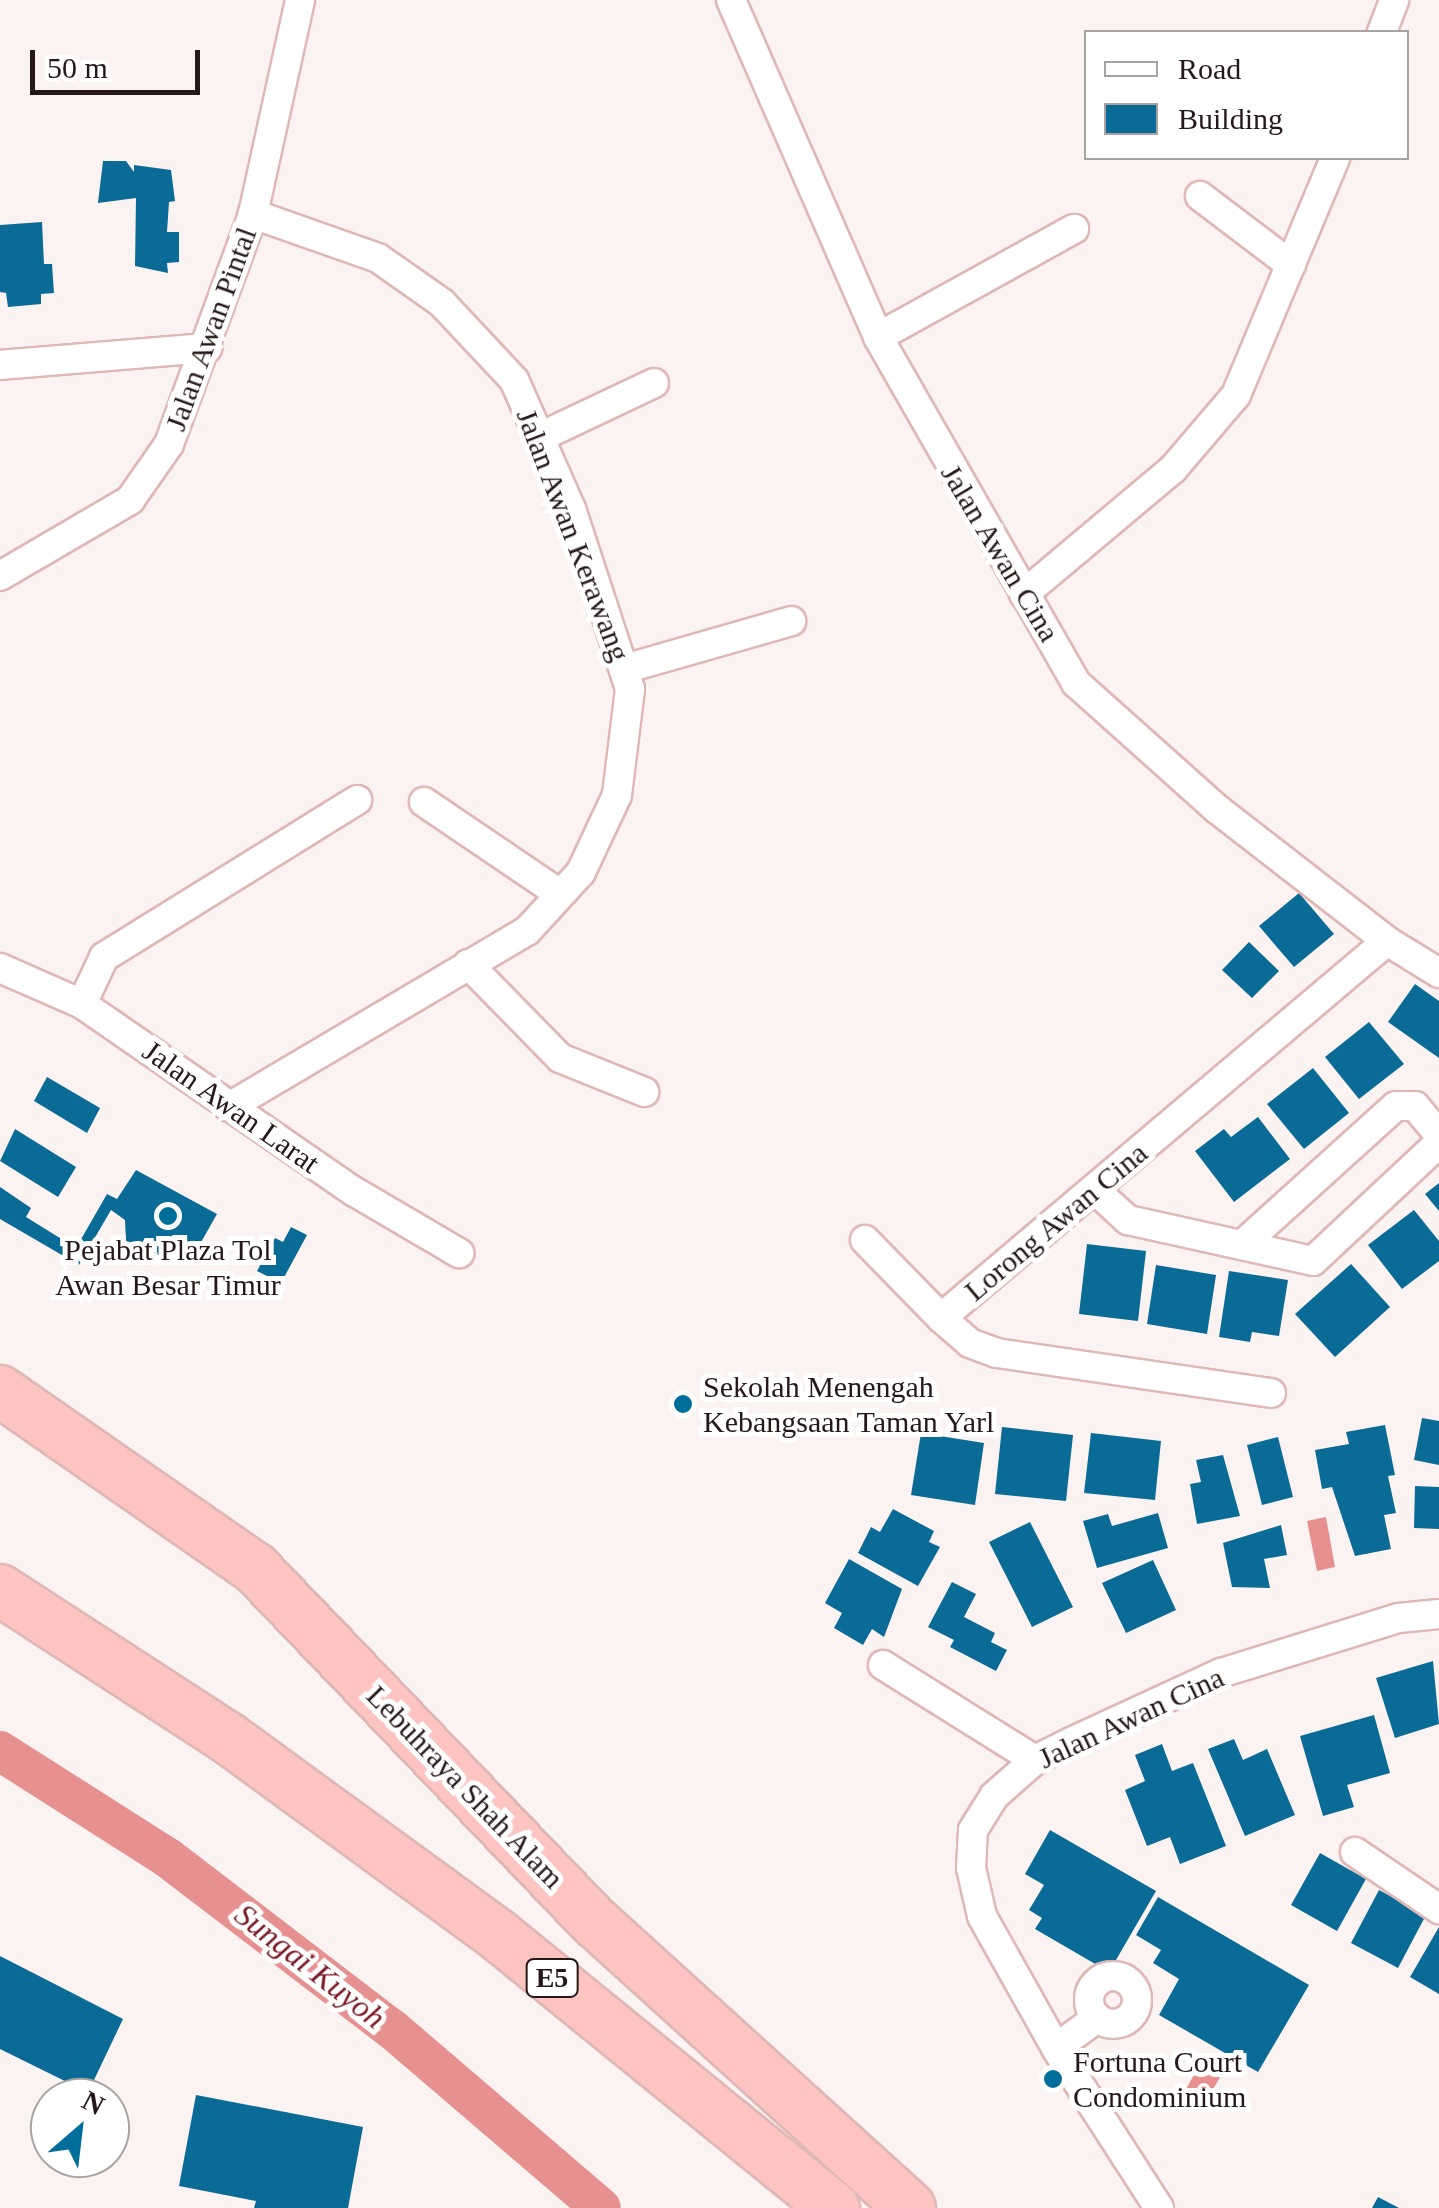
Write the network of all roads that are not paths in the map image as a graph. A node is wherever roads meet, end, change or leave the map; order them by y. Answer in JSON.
{"nodes":[{"id":1,"x":300,"y":0,"type":"edge"},
{"id":2,"x":731,"y":0,"type":"edge"},
{"id":3,"x":1394,"y":0,"type":"edge"},
{"id":4,"x":1383,"y":30,"type":"edge"},
{"id":5,"x":1333,"y":160,"type":"edge"},
{"id":6,"x":1200,"y":196,"type":"dead end"},
{"id":7,"x":253,"y":214,"type":"junction"},
{"id":8,"x":1074,"y":229,"type":"dead end"},
{"id":9,"x":1291,"y":264,"type":"junction"},
{"id":10,"x":878,"y":338,"type":"junction"},
{"id":11,"x":207,"y":348,"type":"junction"},
{"id":12,"x":0,"y":366,"type":"edge"},
{"id":13,"x":654,"y":383,"type":"dead end"},
{"id":14,"x":540,"y":438,"type":"junction"},
{"id":15,"x":0,"y":576,"type":"edge"},
{"id":16,"x":1024,"y":594,"type":"junction"},
{"id":17,"x":791,"y":621,"type":"dead end"},
{"id":18,"x":624,"y":668,"type":"junction"},
{"id":19,"x":357,"y":800,"type":"dead end"},
{"id":20,"x":424,"y":802,"type":"dead end"},
{"id":21,"x":560,"y":894,"type":"junction"},
{"id":22,"x":1387,"y":941,"type":"junction"},
{"id":23,"x":468,"y":964,"type":"junction"},
{"id":24,"x":0,"y":968,"type":"edge"},
{"id":25,"x":1439,"y":973,"type":"edge"},
{"id":26,"x":82,"y":1004,"type":"junction"},
{"id":27,"x":644,"y":1092,"type":"dead end"},
{"id":28,"x":229,"y":1107,"type":"junction"},
{"id":29,"x":1439,"y":1135,"type":"edge"},
{"id":30,"x":1439,"y":1143,"type":"edge"},
{"id":31,"x":1095,"y":1190,"type":"junction"},
{"id":32,"x":865,"y":1240,"type":"dead end"},
{"id":33,"x":1242,"y":1245,"type":"junction"},
{"id":34,"x":459,"y":1253,"type":"dead end"},
{"id":35,"x":941,"y":1318,"type":"junction"},
{"id":36,"x":0,"y":1391,"type":"edge"},
{"id":37,"x":1270,"y":1393,"type":"dead end"},
{"id":38,"x":0,"y":1590,"type":"edge"},
{"id":39,"x":1439,"y":1614,"type":"edge"},
{"id":40,"x":883,"y":1665,"type":"dead end"},
{"id":41,"x":1035,"y":1760,"type":"junction"},
{"id":42,"x":1355,"y":1852,"type":"dead end"},
{"id":43,"x":1439,"y":1909,"type":"edge"},
{"id":44,"x":1096,"y":2018,"type":"dead end"},
{"id":45,"x":1056,"y":2048,"type":"junction"},
{"id":46,"x":834,"y":2208,"type":"edge"},
{"id":47,"x":910,"y":2208,"type":"edge"},
{"id":48,"x":1159,"y":2208,"type":"edge"}],
"edges":[{"from":1,"to":7,"type":"street","name":"Jalan Awan Pintal"},
{"from":2,"to":10,"type":"street","name":"Jalan Awan Cina"},
{"from":3,"to":4,"type":"street"},
{"from":5,"to":9,"type":"street"},
{"from":6,"to":9,"type":"street"},
{"from":7,"to":11,"type":"street","name":"Jalan Awan Pintal"},
{"from":7,"to":14,"type":"street","name":"Jalan Awan Kerawang"},
{"from":8,"to":10,"type":"street"},
{"from":9,"to":16,"type":"street"},
{"from":10,"to":16,"type":"street","name":"Jalan Awan Cina"},
{"from":11,"to":12,"type":"street"},
{"from":11,"to":15,"type":"street","name":"Jalan Awan Pintal"},
{"from":13,"to":14,"type":"street"},
{"from":14,"to":18,"type":"street","name":"Jalan Awan Kerawang"},
{"from":16,"to":22,"type":"street","name":"Jalan Awan Cina"},
{"from":17,"to":18,"type":"street"},
{"from":18,"to":21,"type":"street","name":"Jalan Awan Kerawang"},
{"from":19,"to":26,"type":"street"},
{"from":20,"to":21,"type":"street"},
{"from":21,"to":23,"type":"street","name":"Jalan Awan Kerawang"},
{"from":22,"to":25,"type":"street","name":"Jalan Awan Cina"},
{"from":22,"to":31,"type":"street","name":"Lorong Awan Cina"},
{"from":23,"to":27,"type":"street"},
{"from":23,"to":28,"type":"street","name":"Jalan Awan Kerawang"},
{"from":24,"to":26,"type":"street","name":"Jalan Awan Larat"},
{"from":26,"to":28,"type":"street","name":"Jalan Awan Larat"},
{"from":28,"to":34,"type":"street","name":"Jalan Awan Larat"},
{"from":29,"to":33,"type":"street"},
{"from":30,"to":33,"type":"street"},
{"from":31,"to":33,"type":"street"},
{"from":31,"to":35,"type":"street","name":"Lorong Awan Cina"},
{"from":32,"to":35,"type":"street"},
{"from":35,"to":37,"type":"street","name":"Lorong Awan Cina"},
{"from":36,"to":47,"type":"highway","name":"Lebuhraya Shah Alam","number":"E5"},
{"from":38,"to":46,"type":"highway","number":"E5"},
{"from":39,"to":41,"type":"street","name":"Jalan Awan Cina"},
{"from":40,"to":41,"type":"street"},
{"from":41,"to":45,"type":"street","name":"Jalan Awan Cina"},
{"from":42,"to":43,"type":"street"},
{"from":44,"to":45,"type":"street"},
{"from":45,"to":48,"type":"street","name":"Jalan Awan Cina"}]}
